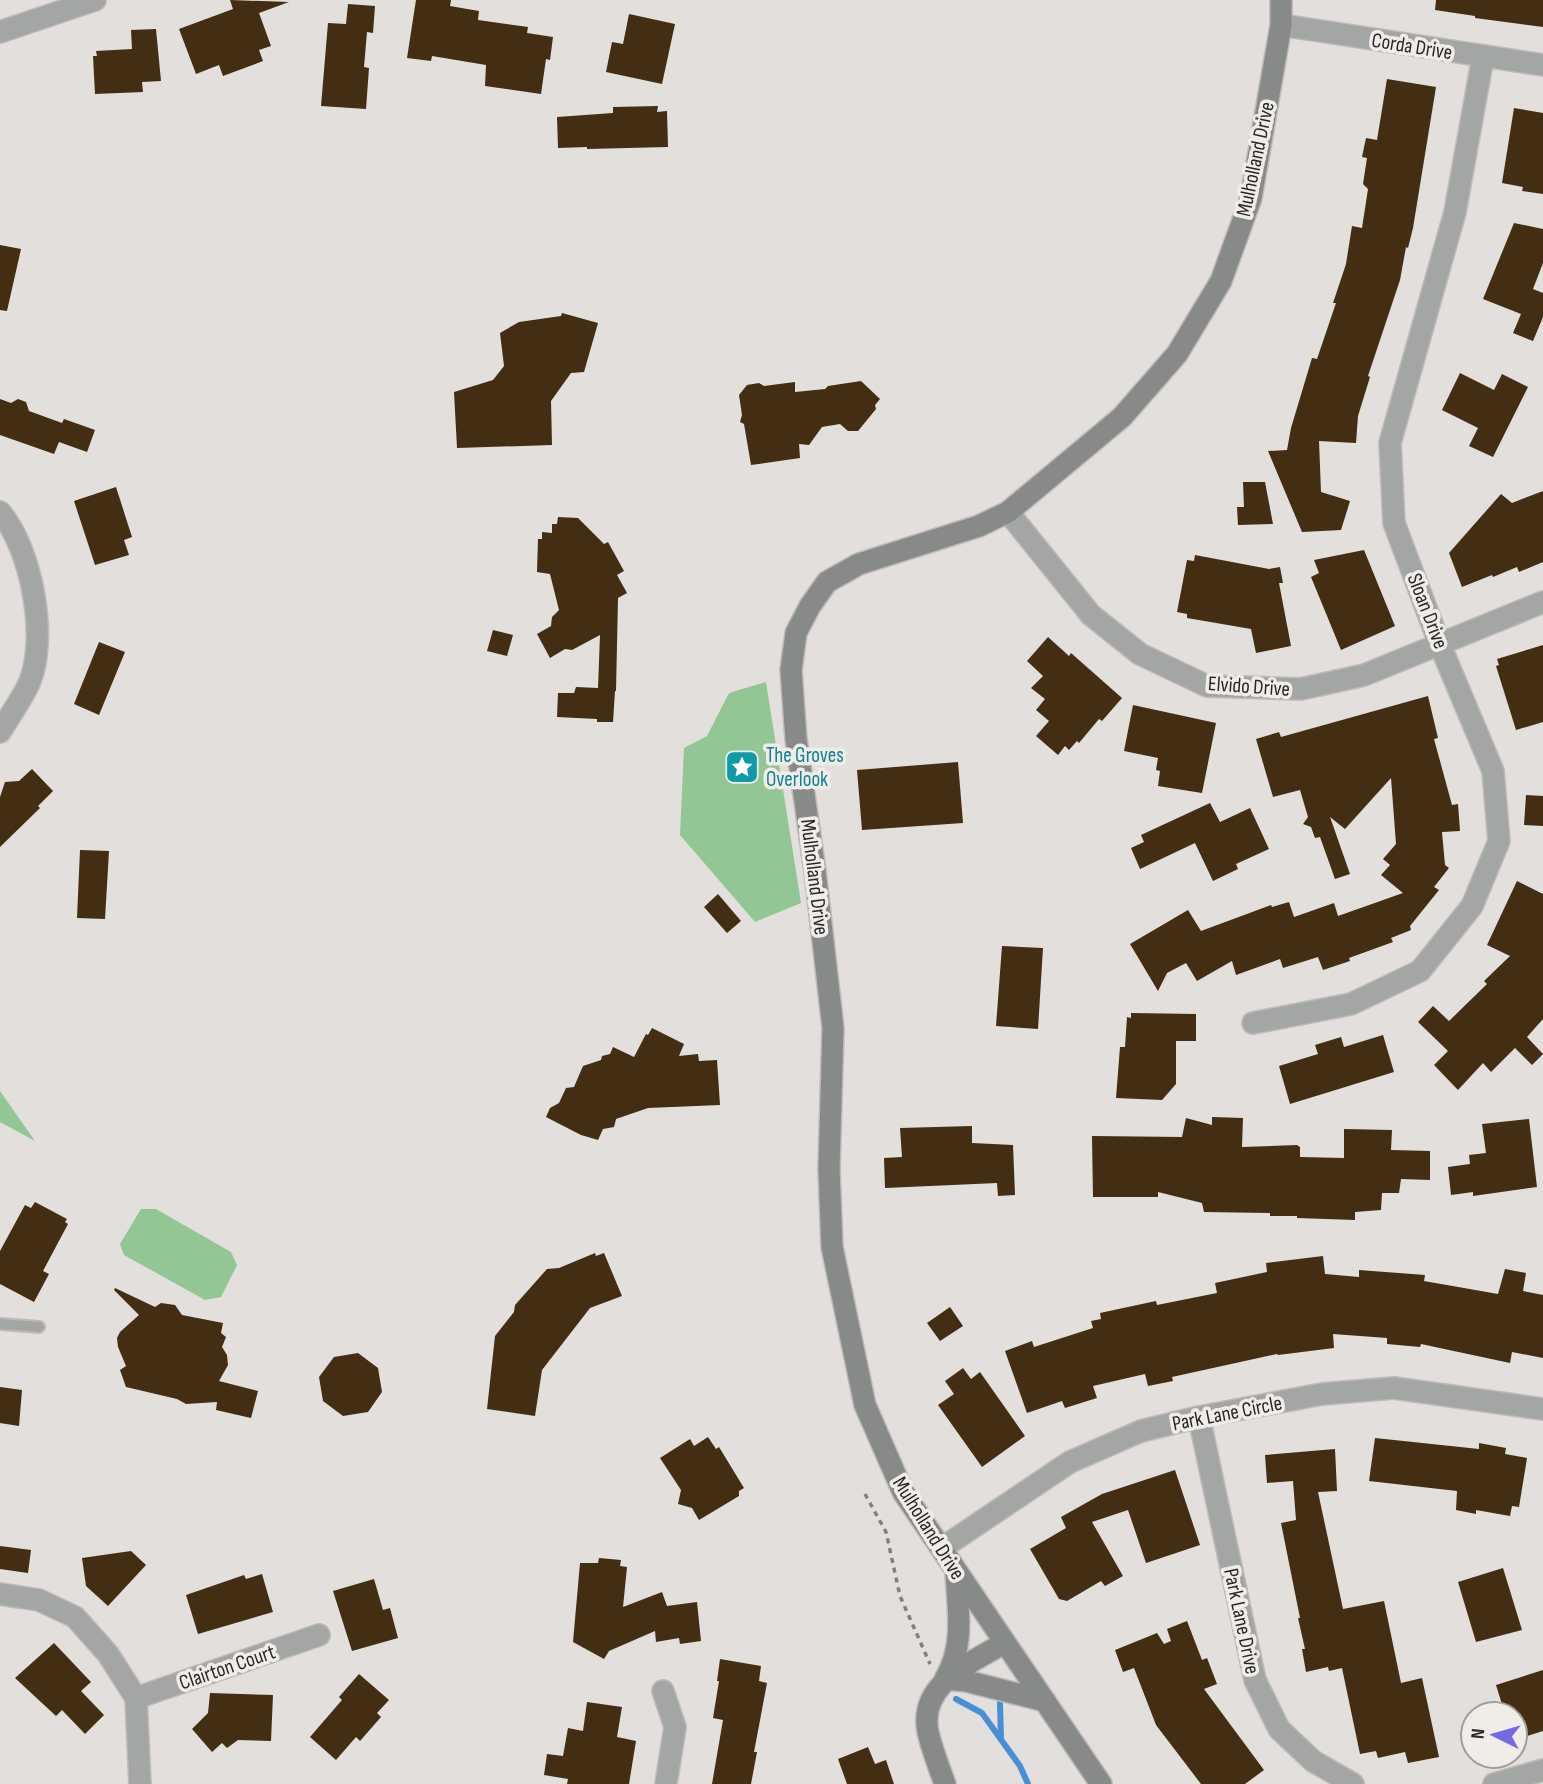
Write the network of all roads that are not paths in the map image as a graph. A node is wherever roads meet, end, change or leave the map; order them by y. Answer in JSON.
{"nodes":[{"id":1,"x":95,"y":0,"type":"edge"},
{"id":2,"x":1281,"y":0,"type":"edge"},
{"id":3,"x":1281,"y":25,"type":"junction"},
{"id":4,"x":0,"y":32,"type":"edge"},
{"id":5,"x":1483,"y":57,"type":"junction"},
{"id":6,"x":1543,"y":65,"type":"edge"},
{"id":7,"x":0,"y":512,"type":"edge"},
{"id":8,"x":1008,"y":512,"type":"junction"},
{"id":9,"x":1543,"y":602,"type":"edge"},
{"id":10,"x":1440,"y":645,"type":"junction"},
{"id":11,"x":0,"y":732,"type":"edge"},
{"id":12,"x":1253,"y":1024,"type":"dead end"},
{"id":13,"x":0,"y":1324,"type":"edge"},
{"id":14,"x":39,"y":1327,"type":"dead end"},
{"id":15,"x":1543,"y":1409,"type":"edge"},
{"id":16,"x":1199,"y":1417,"type":"junction"},
{"id":17,"x":942,"y":1548,"type":"junction"},
{"id":18,"x":956,"y":1571,"type":"junction"},
{"id":19,"x":0,"y":1594,"type":"edge"},
{"id":20,"x":319,"y":1635,"type":"dead end"},
{"id":21,"x":1004,"y":1643,"type":"junction"},
{"id":22,"x":944,"y":1682,"type":"junction"},
{"id":23,"x":663,"y":1691,"type":"dead end"},
{"id":24,"x":136,"y":1698,"type":"junction"},
{"id":25,"x":1045,"y":1701,"type":"junction"},
{"id":26,"x":1543,"y":1770,"type":"edge"},
{"id":27,"x":140,"y":1784,"type":"edge"},
{"id":28,"x":666,"y":1784,"type":"edge"},
{"id":29,"x":945,"y":1784,"type":"edge"},
{"id":30,"x":1101,"y":1784,"type":"edge"},
{"id":31,"x":1353,"y":1784,"type":"edge"},
{"id":32,"x":1494,"y":1784,"type":"edge"}],
"edges":[{"from":1,"to":4,"type":"street"},
{"from":2,"to":3,"type":"main road","name":"Mulholland Drive"},
{"from":3,"to":5,"type":"street","name":"Corda Drive"},
{"from":3,"to":8,"type":"main road","name":"Mulholland Drive"},
{"from":5,"to":6,"type":"street","name":"Corda Drive"},
{"from":5,"to":10,"type":"street","name":"Sloan Drive"},
{"from":7,"to":11,"type":"street"},
{"from":8,"to":10,"type":"street","name":"Elvido Drive"},
{"from":8,"to":17,"type":"main road","name":"Mulholland Drive"},
{"from":9,"to":10,"type":"street","name":"Elvido Drive"},
{"from":10,"to":12,"type":"street","name":"Sloan Drive"},
{"from":13,"to":14,"type":"lane"},
{"from":15,"to":16,"type":"street","name":"Park Lane Circle"},
{"from":16,"to":17,"type":"street","name":"Park Lane Circle"},
{"from":16,"to":31,"type":"street","name":"Park Lane Drive"},
{"from":17,"to":18,"type":"main road","name":"Mulholland Drive"},
{"from":18,"to":21,"type":"main road","name":"Mulholland Drive"},
{"from":18,"to":22,"type":"main road"},
{"from":19,"to":24,"type":"street"},
{"from":20,"to":24,"type":"street","name":"Clairton Court"},
{"from":21,"to":22,"type":"main road"},
{"from":21,"to":25,"type":"main road","name":"Mulholland Drive"},
{"from":22,"to":25,"type":"main road"},
{"from":22,"to":29,"type":"main road"},
{"from":23,"to":28,"type":"street"},
{"from":24,"to":27,"type":"street"},
{"from":25,"to":30,"type":"main road","name":"Mulholland Drive"},
{"from":26,"to":32,"type":"street"}]}
